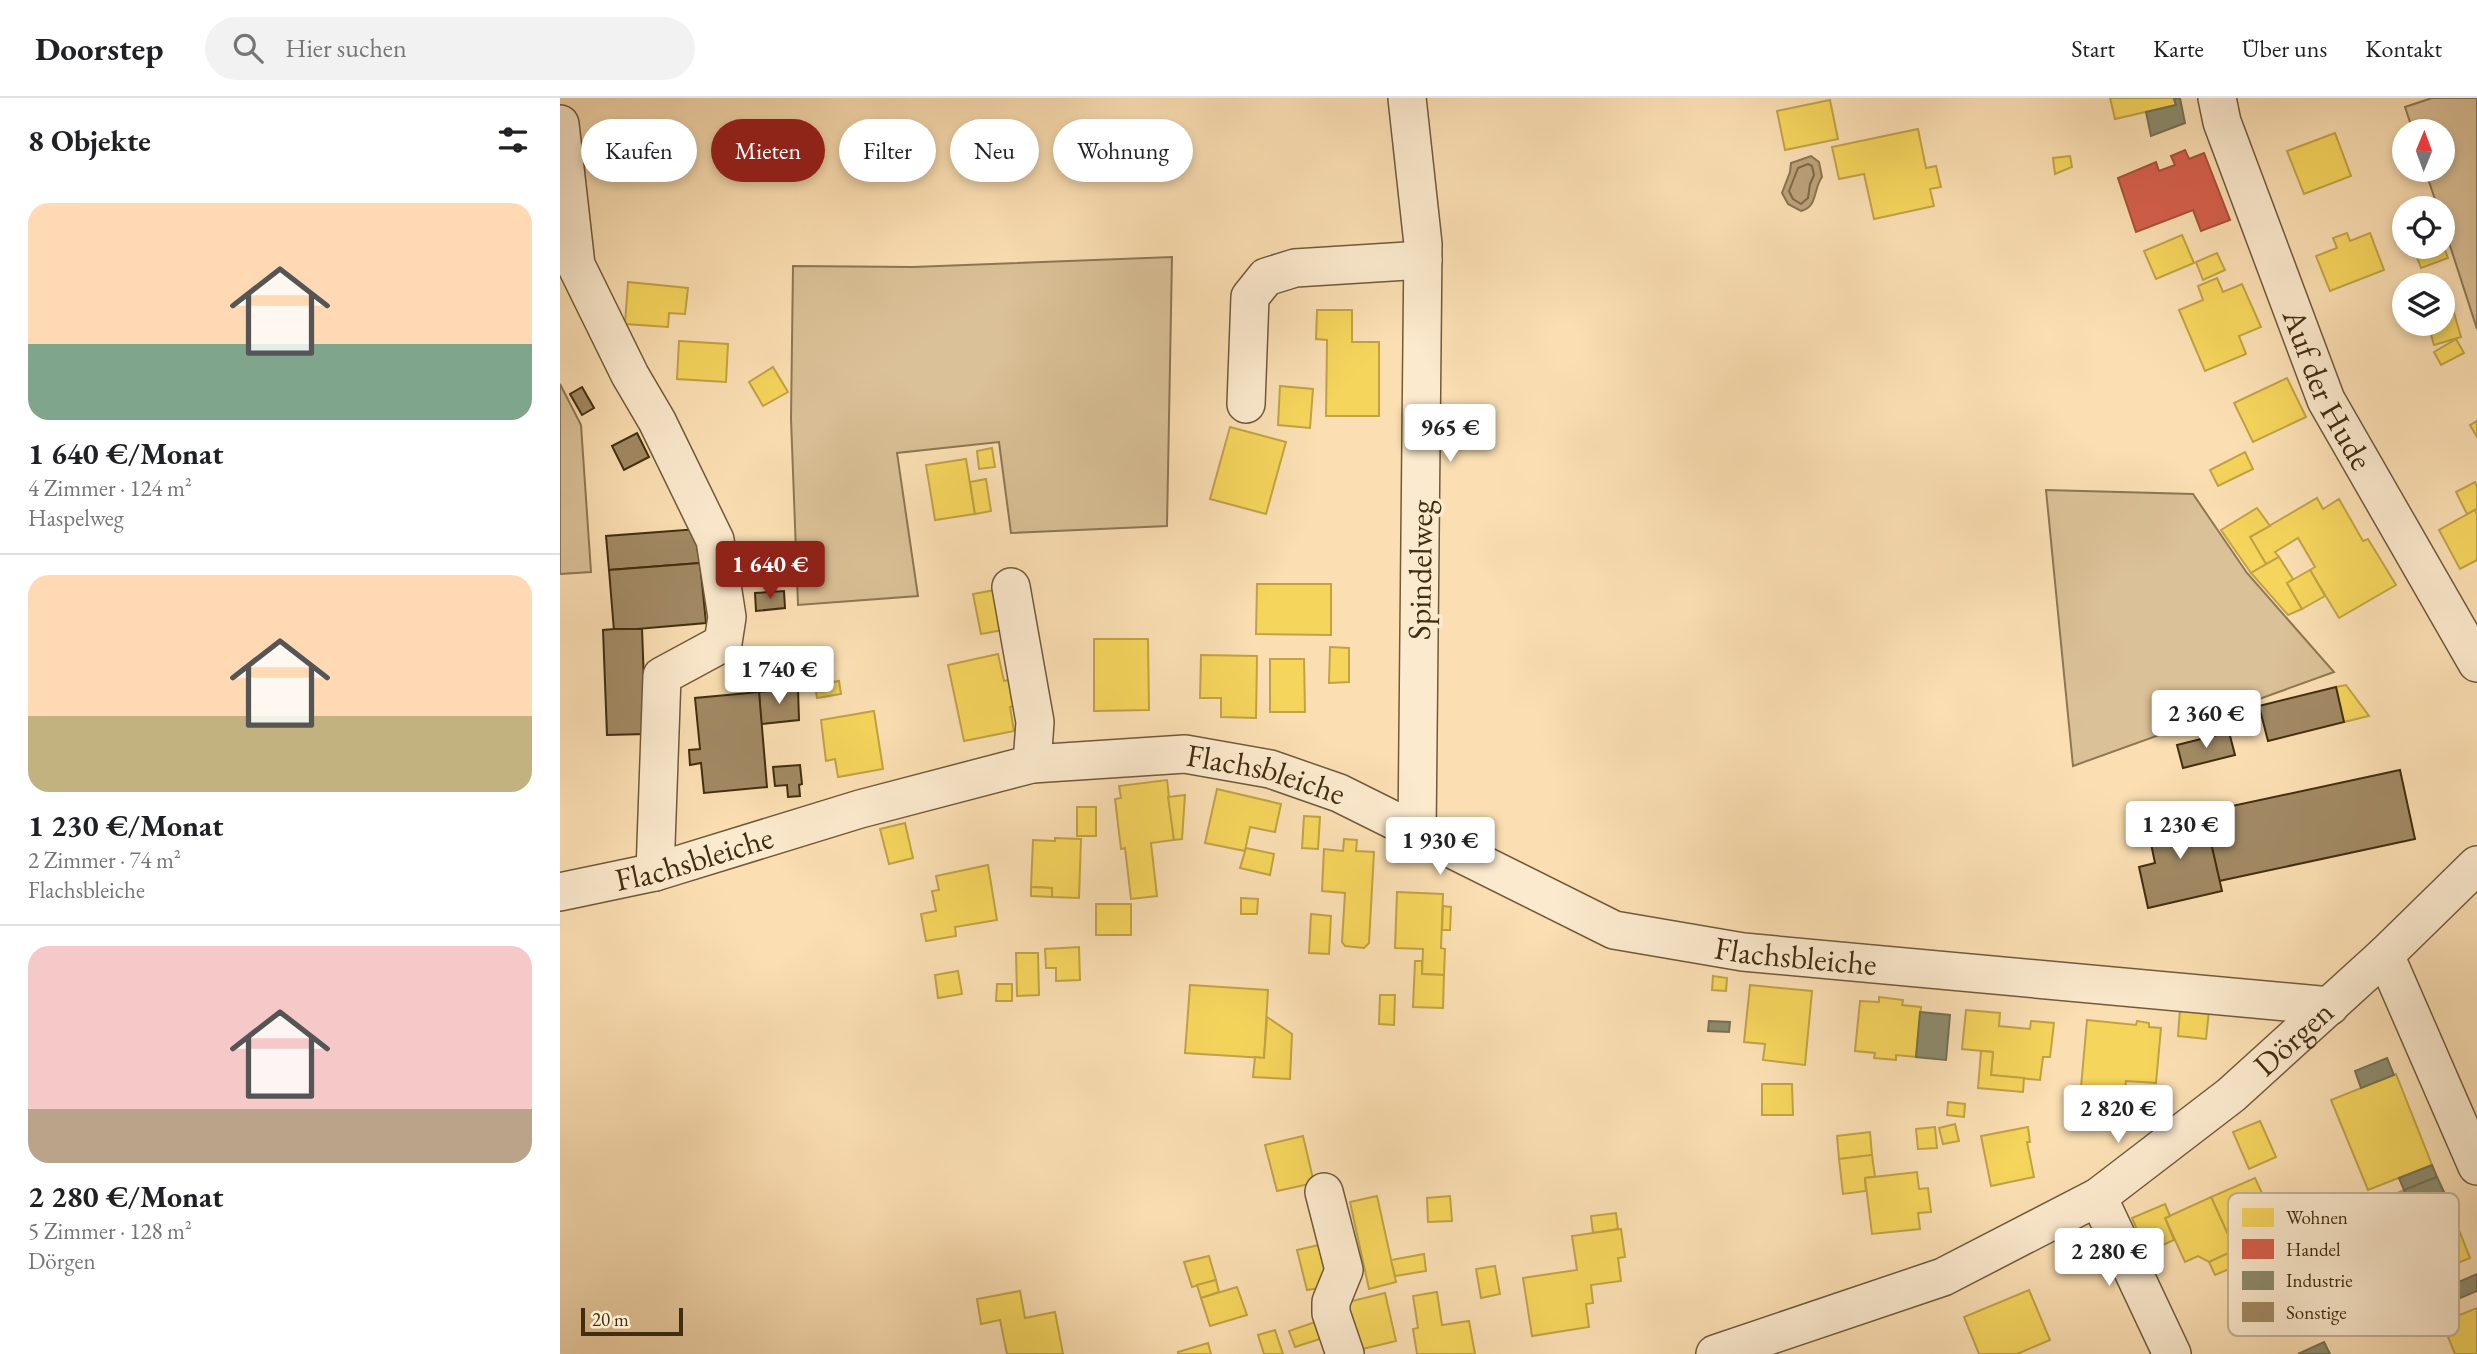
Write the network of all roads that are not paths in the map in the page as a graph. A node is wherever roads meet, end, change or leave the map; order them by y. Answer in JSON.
{"nodes":[{"id":1,"x":1407,"y":98,"type":"edge"},
{"id":2,"x":2217,"y":98,"type":"edge"},
{"id":3,"x":560,"y":124,"type":"edge"},
{"id":4,"x":1423,"y":260,"type":"junction"},
{"id":5,"x":1246,"y":404,"type":"dead end"},
{"id":6,"x":1011,"y":587,"type":"dead end"},
{"id":7,"x":2477,"y":663,"type":"edge"},
{"id":8,"x":1032,"y":764,"type":"junction"},
{"id":9,"x":1418,"y":834,"type":"junction"},
{"id":10,"x":2477,"y":865,"type":"edge"},
{"id":11,"x":655,"y":873,"type":"junction"},
{"id":12,"x":560,"y":892,"type":"edge"},
{"id":13,"x":2385,"y":956,"type":"junction"},
{"id":14,"x":2330,"y":1006,"type":"junction"},
{"id":15,"x":2477,"y":1166,"type":"edge"},
{"id":16,"x":1324,"y":1192,"type":"dead end"},
{"id":17,"x":2098,"y":1197,"type":"junction"},
{"id":18,"x":1784,"y":1343,"type":"edge"},
{"id":19,"x":1345,"y":1354,"type":"edge"},
{"id":20,"x":1715,"y":1354,"type":"edge"},
{"id":21,"x":2172,"y":1354,"type":"edge"}],
"edges":[{"from":1,"to":4,"type":"street","name":"Spindelweg"},
{"from":2,"to":7,"type":"street","name":"Auf der Hude"},
{"from":3,"to":11,"type":"street"},
{"from":4,"to":5,"type":"street"},
{"from":4,"to":9,"type":"street","name":"Spindelweg"},
{"from":6,"to":8,"type":"street"},
{"from":8,"to":9,"type":"street","name":"Flachsbleiche"},
{"from":8,"to":11,"type":"street","name":"Flachsbleiche"},
{"from":9,"to":14,"type":"street","name":"Flachsbleiche"},
{"from":10,"to":13,"type":"street","name":"Dörgen"},
{"from":11,"to":12,"type":"street","name":"Flachsbleiche"},
{"from":13,"to":14,"type":"street","name":"Dörgen"},
{"from":13,"to":15,"type":"street"},
{"from":14,"to":17,"type":"street","name":"Dörgen"},
{"from":16,"to":19,"type":"street"},
{"from":17,"to":18,"type":"street","name":"Dörgen"},
{"from":17,"to":21,"type":"street"},
{"from":18,"to":20,"type":"street","name":"Dörgen"}]}
